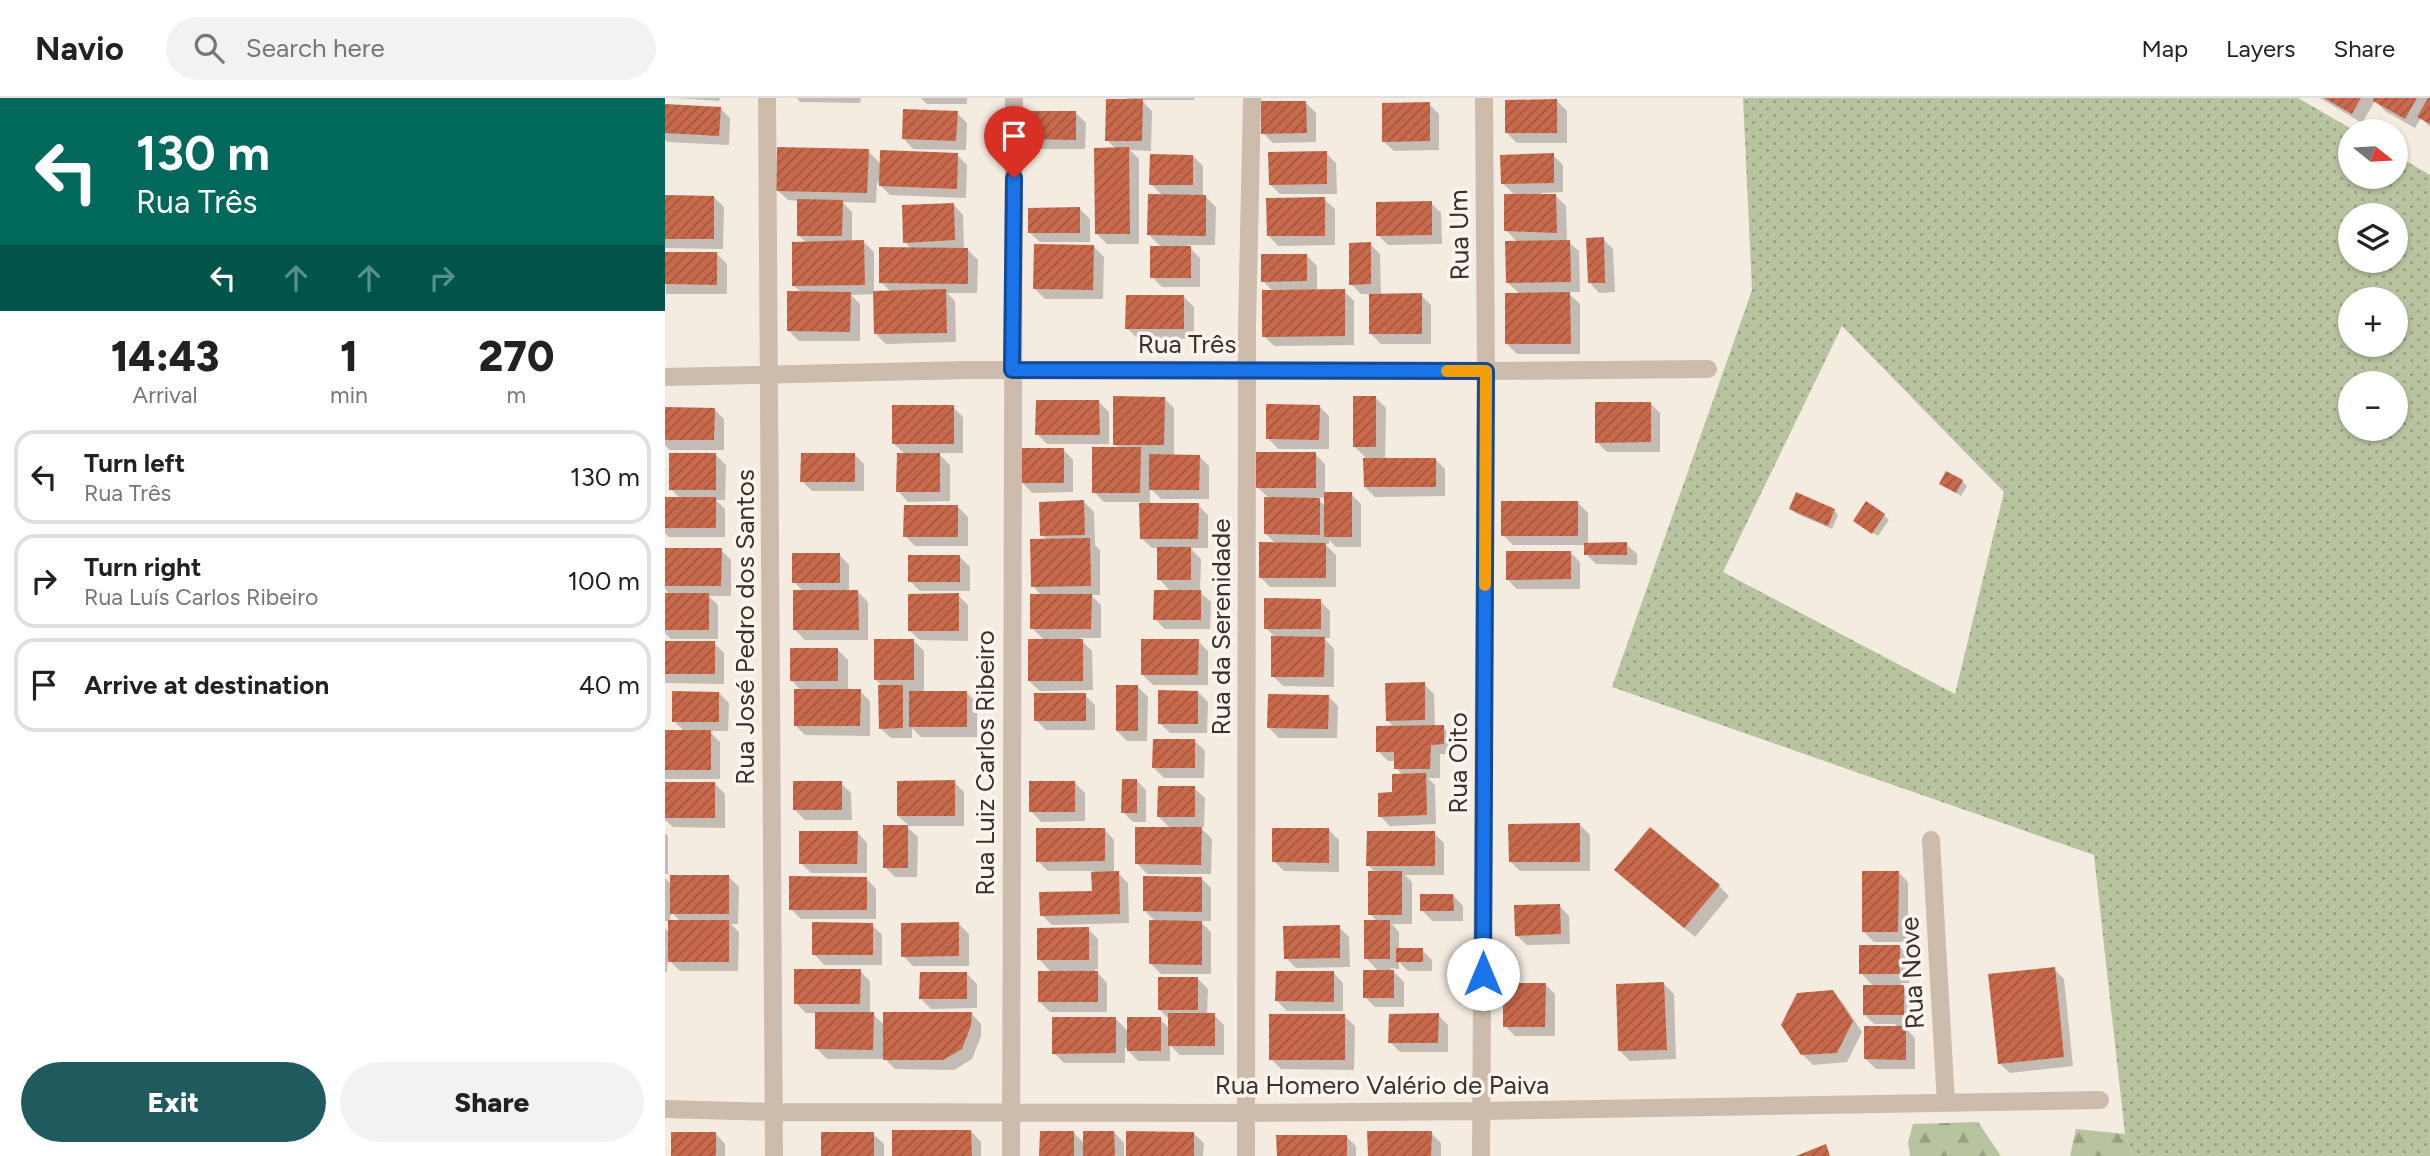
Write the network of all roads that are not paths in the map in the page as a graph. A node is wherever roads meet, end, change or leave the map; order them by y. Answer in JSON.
{"nodes":[{"id":1,"x":767,"y":98,"type":"edge"},
{"id":2,"x":1014,"y":98,"type":"edge"},
{"id":3,"x":1252,"y":98,"type":"edge"},
{"id":4,"x":1484,"y":98,"type":"edge"},
{"id":5,"x":1708,"y":369,"type":"dead end"},
{"id":6,"x":1012,"y":370,"type":"junction"},
{"id":7,"x":1248,"y":370,"type":"junction"},
{"id":8,"x":1486,"y":371,"type":"junction"},
{"id":9,"x":770,"y":376,"type":"junction"},
{"id":10,"x":665,"y":377,"type":"edge"},
{"id":11,"x":1931,"y":840,"type":"dead end"},
{"id":12,"x":2100,"y":1100,"type":"dead end"},
{"id":13,"x":1946,"y":1103,"type":"junction"},
{"id":14,"x":665,"y":1109,"type":"edge"},
{"id":15,"x":1011,"y":1111,"type":"junction"},
{"id":16,"x":1482,"y":1111,"type":"junction"},
{"id":17,"x":774,"y":1112,"type":"junction"},
{"id":18,"x":1246,"y":1113,"type":"junction"},
{"id":19,"x":774,"y":1156,"type":"edge"},
{"id":20,"x":1011,"y":1156,"type":"edge"},
{"id":21,"x":1246,"y":1156,"type":"edge"},
{"id":22,"x":1481,"y":1156,"type":"edge"}],
"edges":[{"from":1,"to":9,"type":"street","name":"Rua José Pedro dos Santos"},
{"from":2,"to":6,"type":"street","name":"Rua Luiz Carlos Ribeiro"},
{"from":3,"to":7,"type":"street","name":"Rua da Serenidade"},
{"from":4,"to":8,"type":"street","name":"Rua Um"},
{"from":5,"to":8,"type":"street","name":"Rua Três"},
{"from":6,"to":7,"type":"street","name":"Rua Três"},
{"from":6,"to":9,"type":"street","name":"Rua Três"},
{"from":6,"to":15,"type":"street","name":"Rua Luiz Carlos Ribeiro"},
{"from":7,"to":8,"type":"street","name":"Rua Três"},
{"from":7,"to":18,"type":"street","name":"Rua da Serenidade"},
{"from":8,"to":16,"type":"street","name":"Rua Oito"},
{"from":9,"to":10,"type":"street","name":"Rua Três"},
{"from":9,"to":17,"type":"street","name":"Rua José Pedro dos Santos"},
{"from":11,"to":13,"type":"street","name":"Rua Nove"},
{"from":12,"to":13,"type":"street","name":"Rua Homero Valério de Paiva"},
{"from":13,"to":16,"type":"street","name":"Rua Homero Valério de Paiva"},
{"from":14,"to":17,"type":"street","name":"Rua Homero Valério de Paiva"},
{"from":15,"to":17,"type":"street","name":"Rua Homero Valério de Paiva"},
{"from":15,"to":18,"type":"street","name":"Rua Homero Valério de Paiva"},
{"from":15,"to":20,"type":"street","name":"Rua Luiz Carlos Ribeiro"},
{"from":16,"to":18,"type":"street","name":"Rua Homero Valério de Paiva"},
{"from":16,"to":22,"type":"street","name":"Rua Oito"},
{"from":17,"to":19,"type":"street","name":"Rua José Pedro dos Santos"},
{"from":18,"to":21,"type":"street","name":"Rua da Serenidade"}]}
